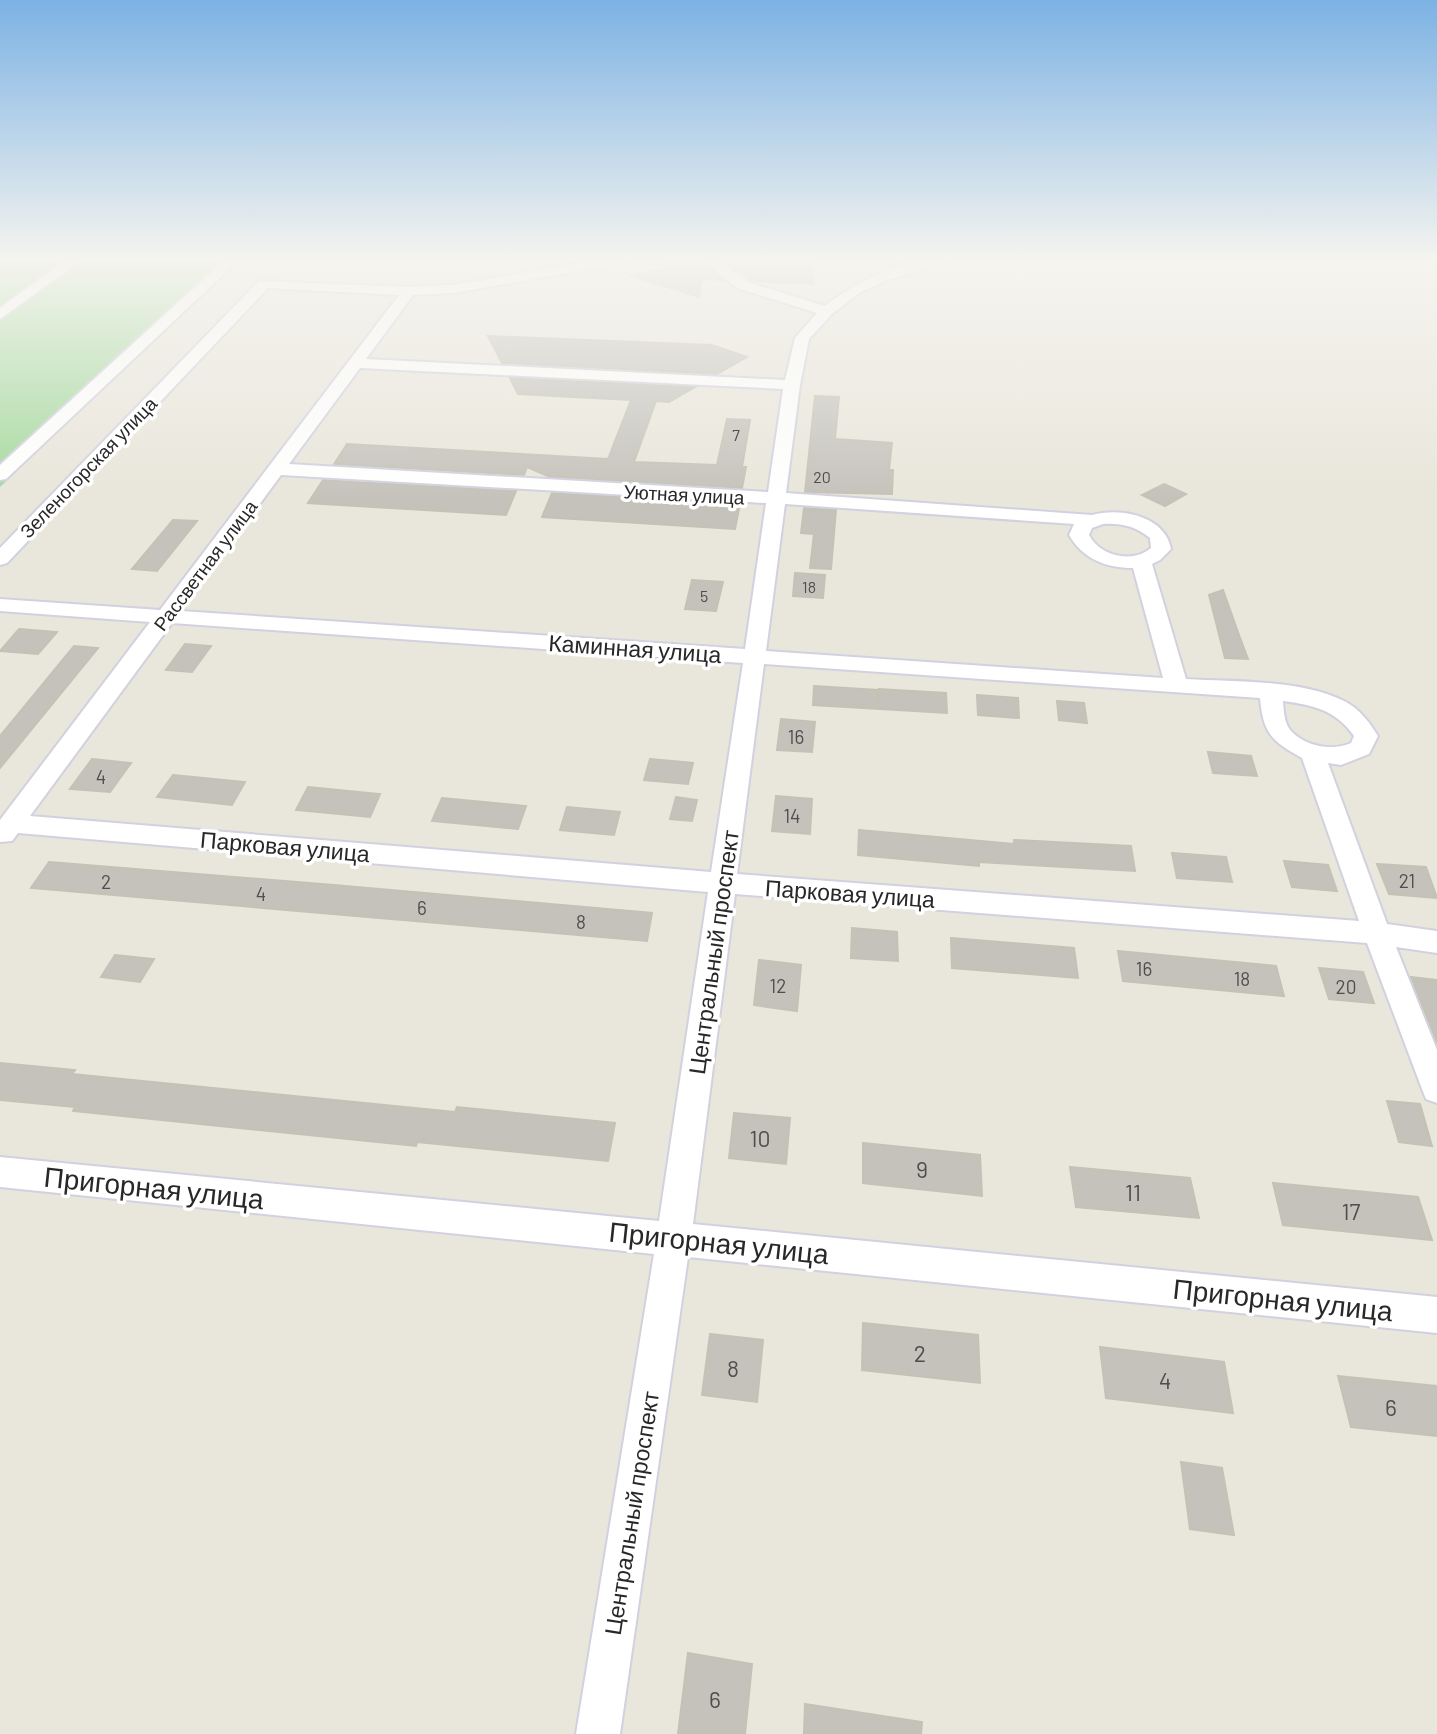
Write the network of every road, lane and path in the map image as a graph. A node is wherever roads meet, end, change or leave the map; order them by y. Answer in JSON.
{"nodes":[{"id":1,"x":148,"y":338,"type":"edge"},
{"id":2,"x":212,"y":338,"type":"edge"},
{"id":3,"x":374,"y":338,"type":"edge"},
{"id":4,"x":802,"y":338,"type":"edge"},
{"id":5,"x":356,"y":363,"type":"junction"},
{"id":6,"x":792,"y":385,"type":"junction"},
{"id":7,"x":276,"y":469,"type":"junction"},
{"id":8,"x":0,"y":475,"type":"edge"},
{"id":9,"x":777,"y":499,"type":"junction"},
{"id":10,"x":1091,"y":520,"type":"junction"},
{"id":11,"x":0,"y":559,"type":"edge"},
{"id":12,"x":1141,"y":561,"type":"junction"},
{"id":13,"x":0,"y":605,"type":"edge"},
{"id":14,"x":168,"y":616,"type":"junction"},
{"id":15,"x":755,"y":656,"type":"junction"},
{"id":16,"x":1176,"y":684,"type":"junction"},
{"id":17,"x":1271,"y":692,"type":"junction"},
{"id":18,"x":1312,"y":753,"type":"junction"},
{"id":19,"x":6,"y":831,"type":"edge"},
{"id":20,"x":722,"y":883,"type":"junction"},
{"id":21,"x":1377,"y":933,"type":"junction"},
{"id":22,"x":1437,"y":942,"type":"edge"},
{"id":23,"x":1437,"y":1089,"type":"edge"},
{"id":24,"x":0,"y":1172,"type":"edge"},
{"id":25,"x":674,"y":1237,"type":"junction"},
{"id":26,"x":1437,"y":1315,"type":"edge"},
{"id":27,"x":597,"y":1734,"type":"edge"}],
"edges":[{"from":1,"to":8,"type":"street"},
{"from":2,"to":11,"type":"street","name":"Зеленогорская улица"},
{"from":3,"to":5,"type":"street","name":"Рассветная улица"},
{"from":4,"to":6,"type":"street","name":"Центральный проспект"},
{"from":5,"to":6,"type":"street"},
{"from":5,"to":7,"type":"street","name":"Рассветная улица"},
{"from":6,"to":9,"type":"street","name":"Центральный проспект"},
{"from":7,"to":9,"type":"street","name":"Уютная улица"},
{"from":7,"to":14,"type":"street","name":"Рассветная улица"},
{"from":9,"to":10,"type":"street","name":"Уютная улица"},
{"from":9,"to":15,"type":"street","name":"Центральный проспект"},
{"from":10,"to":12,"type":"street"},
{"from":10,"to":12,"type":"street","name":"Уютная улица"},
{"from":12,"to":16,"type":"street"},
{"from":13,"to":14,"type":"street","name":"Каминная улица"},
{"from":14,"to":15,"type":"street","name":"Каминная улица"},
{"from":14,"to":19,"type":"street","name":"Рассветная улица"},
{"from":15,"to":16,"type":"street","name":"Каминная улица"},
{"from":15,"to":20,"type":"street","name":"Центральный проспект"},
{"from":16,"to":17,"type":"street","name":"Каминная улица"},
{"from":17,"to":18,"type":"street","name":"Каминная улица"},
{"from":17,"to":18,"type":"street","name":"Каминная улица"},
{"from":18,"to":21,"type":"street"},
{"from":19,"to":20,"type":"street","name":"Парковая улица"},
{"from":20,"to":21,"type":"street","name":"Парковая улица"},
{"from":20,"to":25,"type":"street","name":"Центральный проспект"},
{"from":21,"to":22,"type":"street","name":"Парковая улица"},
{"from":21,"to":23,"type":"street"},
{"from":24,"to":25,"type":"street","name":"Пригорная улица"},
{"from":25,"to":26,"type":"street","name":"Пригорная улица"},
{"from":25,"to":27,"type":"street","name":"Центральный проспект"}]}
